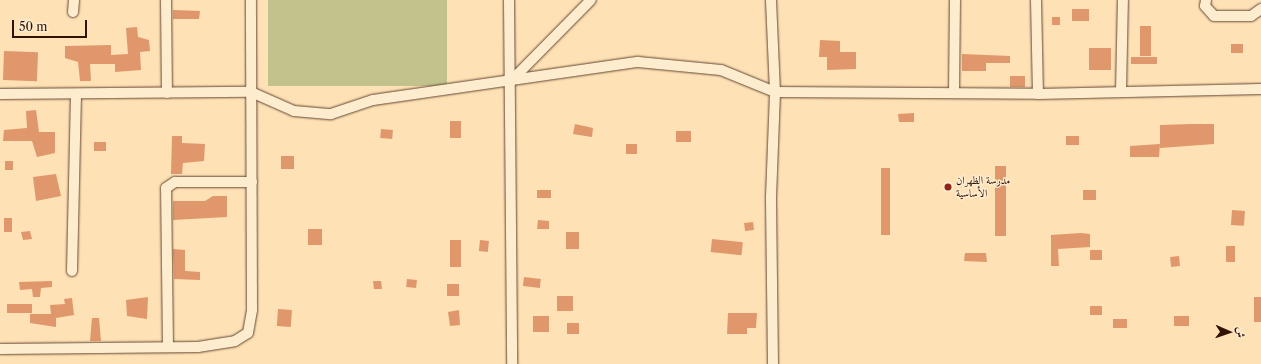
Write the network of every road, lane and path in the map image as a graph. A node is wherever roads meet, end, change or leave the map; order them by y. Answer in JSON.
{"nodes":[{"id":1,"x":74,"y":0,"type":"edge"},
{"id":2,"x":166,"y":0,"type":"edge"},
{"id":3,"x":251,"y":0,"type":"edge"},
{"id":4,"x":509,"y":0,"type":"edge"},
{"id":5,"x":591,"y":0,"type":"edge"},
{"id":6,"x":771,"y":0,"type":"edge"},
{"id":7,"x":955,"y":0,"type":"edge"},
{"id":8,"x":1036,"y":0,"type":"edge"},
{"id":9,"x":1123,"y":0,"type":"edge"},
{"id":10,"x":1206,"y":0,"type":"edge"},
{"id":11,"x":1261,"y":9,"type":"edge"},
{"id":12,"x":73,"y":12,"type":"dead end"},
{"id":13,"x":510,"y":82,"type":"junction"},
{"id":14,"x":1261,"y":89,"type":"edge"},
{"id":15,"x":251,"y":92,"type":"junction"},
{"id":16,"x":775,"y":92,"type":"junction"},
{"id":17,"x":1121,"y":92,"type":"junction"},
{"id":18,"x":167,"y":93,"type":"junction"},
{"id":19,"x":954,"y":93,"type":"junction"},
{"id":20,"x":0,"y":94,"type":"edge"},
{"id":21,"x":76,"y":94,"type":"junction"},
{"id":22,"x":1038,"y":94,"type":"junction"},
{"id":23,"x":252,"y":182,"type":"junction"},
{"id":24,"x":72,"y":270,"type":"dead end"},
{"id":25,"x":168,"y":347,"type":"junction"},
{"id":26,"x":0,"y":349,"type":"edge"},
{"id":27,"x":512,"y":364,"type":"edge"},
{"id":28,"x":773,"y":364,"type":"edge"}],
"edges":[{"from":1,"to":12,"type":"street"},
{"from":2,"to":18,"type":"street"},
{"from":3,"to":15,"type":"street"},
{"from":4,"to":13,"type":"street"},
{"from":5,"to":13,"type":"street"},
{"from":6,"to":16,"type":"street"},
{"from":7,"to":19,"type":"street"},
{"from":8,"to":22,"type":"street"},
{"from":9,"to":17,"type":"street"},
{"from":10,"to":11,"type":"street"},
{"from":13,"to":15,"type":"street"},
{"from":13,"to":16,"type":"street"},
{"from":13,"to":27,"type":"street"},
{"from":14,"to":17,"type":"street"},
{"from":15,"to":18,"type":"street"},
{"from":15,"to":23,"type":"street"},
{"from":16,"to":19,"type":"street"},
{"from":16,"to":28,"type":"street"},
{"from":17,"to":22,"type":"street"},
{"from":18,"to":21,"type":"street"},
{"from":19,"to":22,"type":"street"},
{"from":20,"to":21,"type":"street"},
{"from":21,"to":24,"type":"street"},
{"from":23,"to":25,"type":"street"},
{"from":23,"to":25,"type":"street"},
{"from":25,"to":26,"type":"street"}]}
